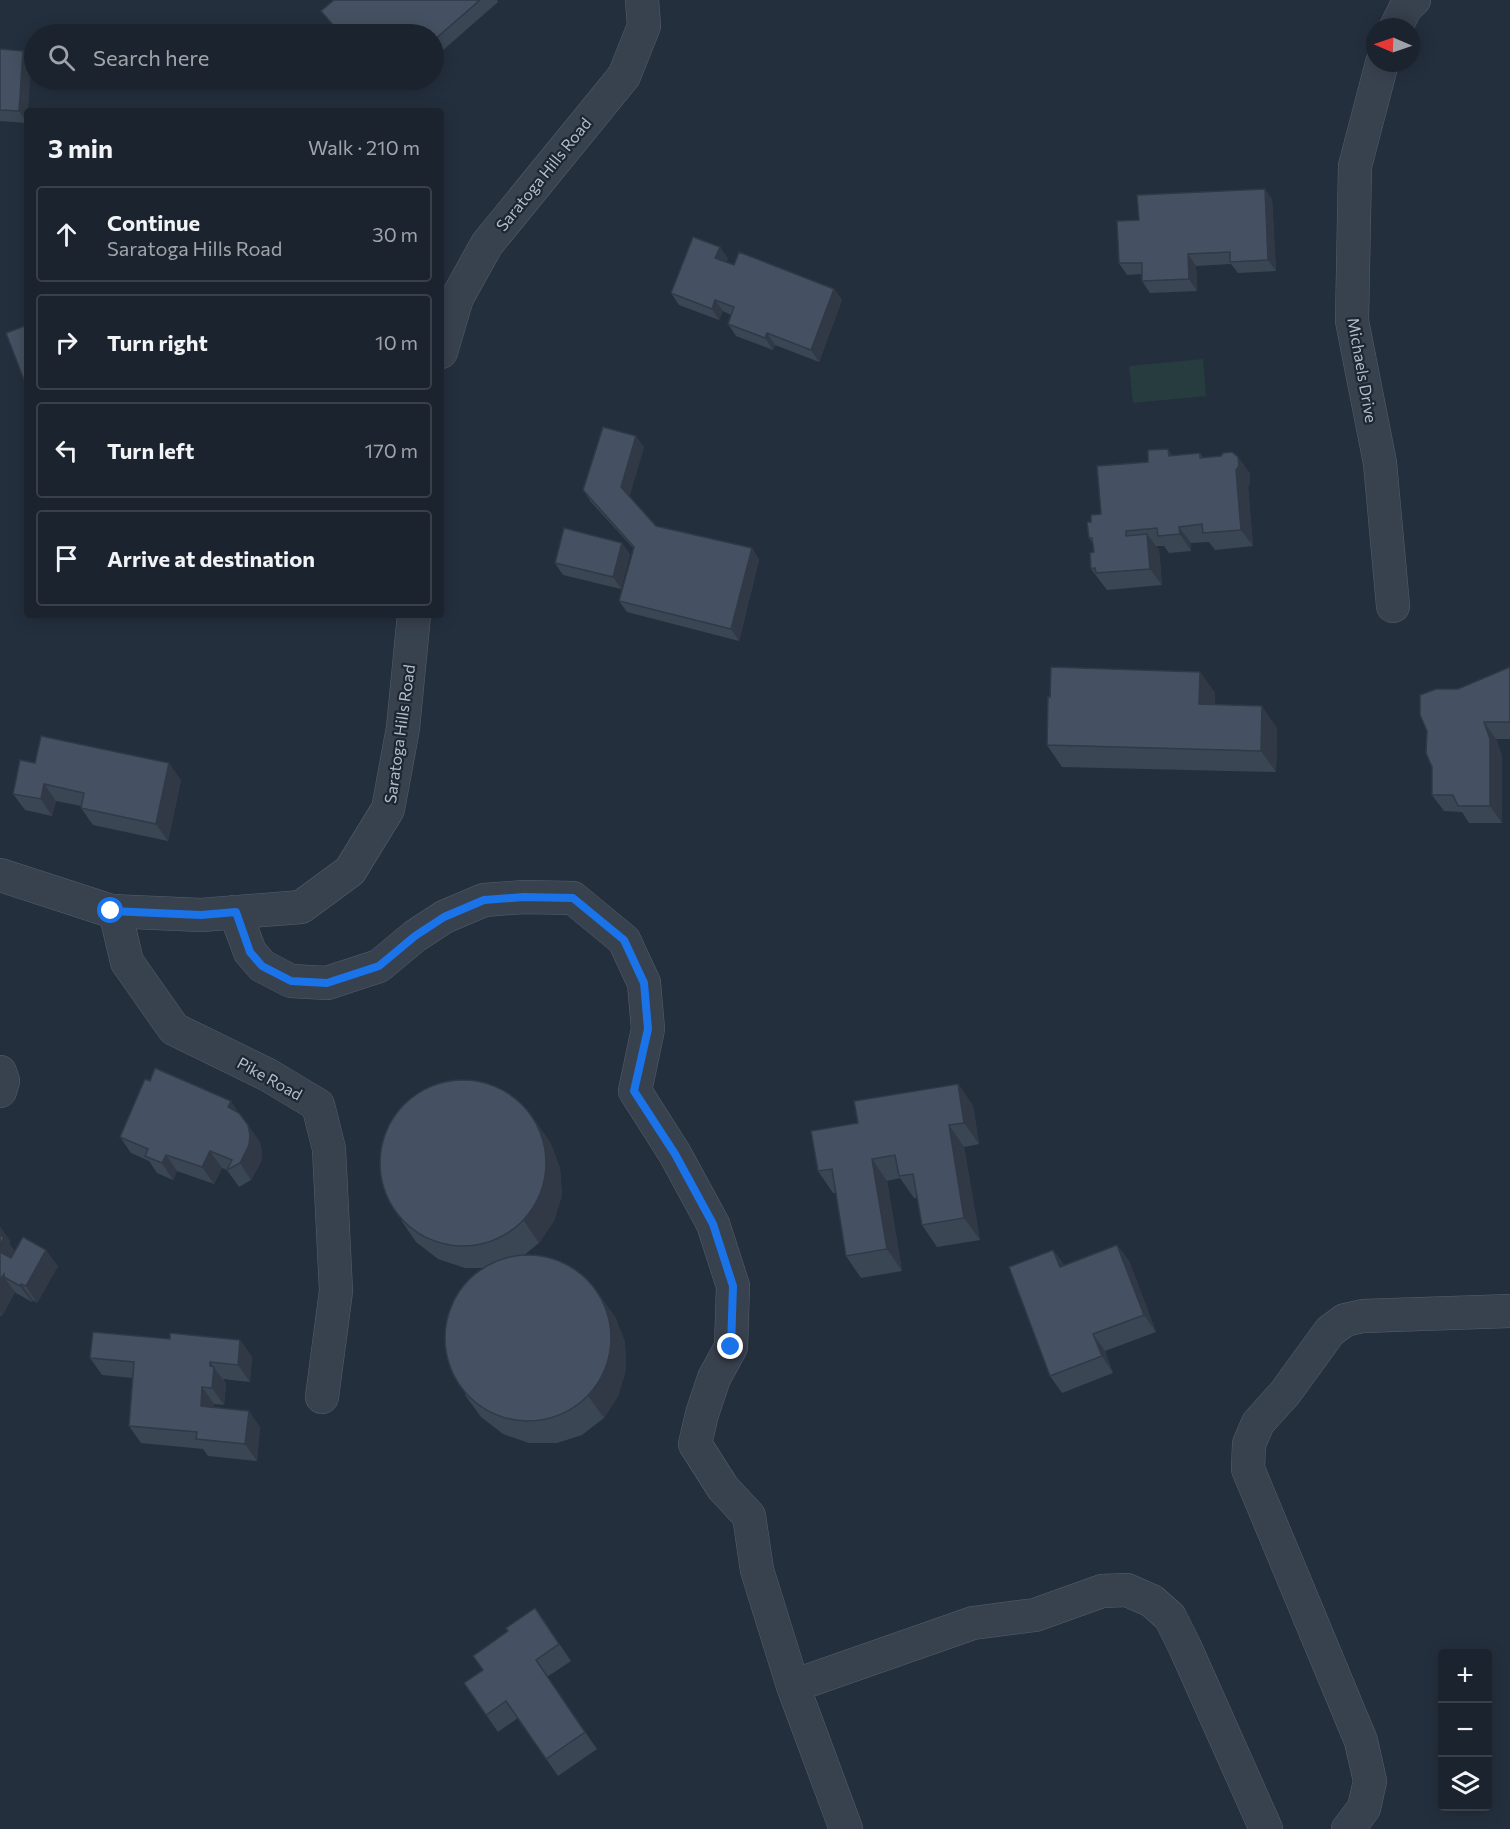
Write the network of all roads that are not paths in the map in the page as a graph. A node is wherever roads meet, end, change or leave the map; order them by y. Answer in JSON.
{"nodes":[{"id":1,"x":642,"y":0,"type":"edge"},
{"id":2,"x":1414,"y":0,"type":"edge"},
{"id":3,"x":1400,"y":18,"type":"edge"},
{"id":4,"x":1380,"y":72,"type":"edge"},
{"id":5,"x":444,"y":342,"type":"edge"},
{"id":6,"x":1393,"y":606,"type":"dead end"},
{"id":7,"x":414,"y":618,"type":"edge"},
{"id":8,"x":0,"y":875,"type":"edge"},
{"id":9,"x":115,"y":911,"type":"junction"},
{"id":10,"x":236,"y":912,"type":"junction"},
{"id":11,"x":0,"y":1071,"type":"edge"},
{"id":12,"x":0,"y":1091,"type":"edge"},
{"id":13,"x":1510,"y":1311,"type":"edge"},
{"id":14,"x":322,"y":1397,"type":"dead end"},
{"id":15,"x":793,"y":1686,"type":"junction"},
{"id":16,"x":846,"y":1829,"type":"edge"},
{"id":17,"x":1266,"y":1829,"type":"edge"},
{"id":18,"x":1348,"y":1829,"type":"edge"}],
"edges":[{"from":1,"to":5,"type":"street","name":"Saratoga Hills Road"},
{"from":2,"to":3,"type":"street"},
{"from":4,"to":6,"type":"street","name":"Michaels Drive"},
{"from":7,"to":10,"type":"street","name":"Saratoga Hills Road"},
{"from":8,"to":9,"type":"street","name":"Saratoga Hills Road"},
{"from":9,"to":10,"type":"street","name":"Saratoga Hills Road"},
{"from":9,"to":14,"type":"street","name":"Pike Road"},
{"from":10,"to":15,"type":"street"},
{"from":11,"to":12,"type":"street"},
{"from":13,"to":18,"type":"street"},
{"from":15,"to":16,"type":"street"},
{"from":15,"to":17,"type":"street"}]}
